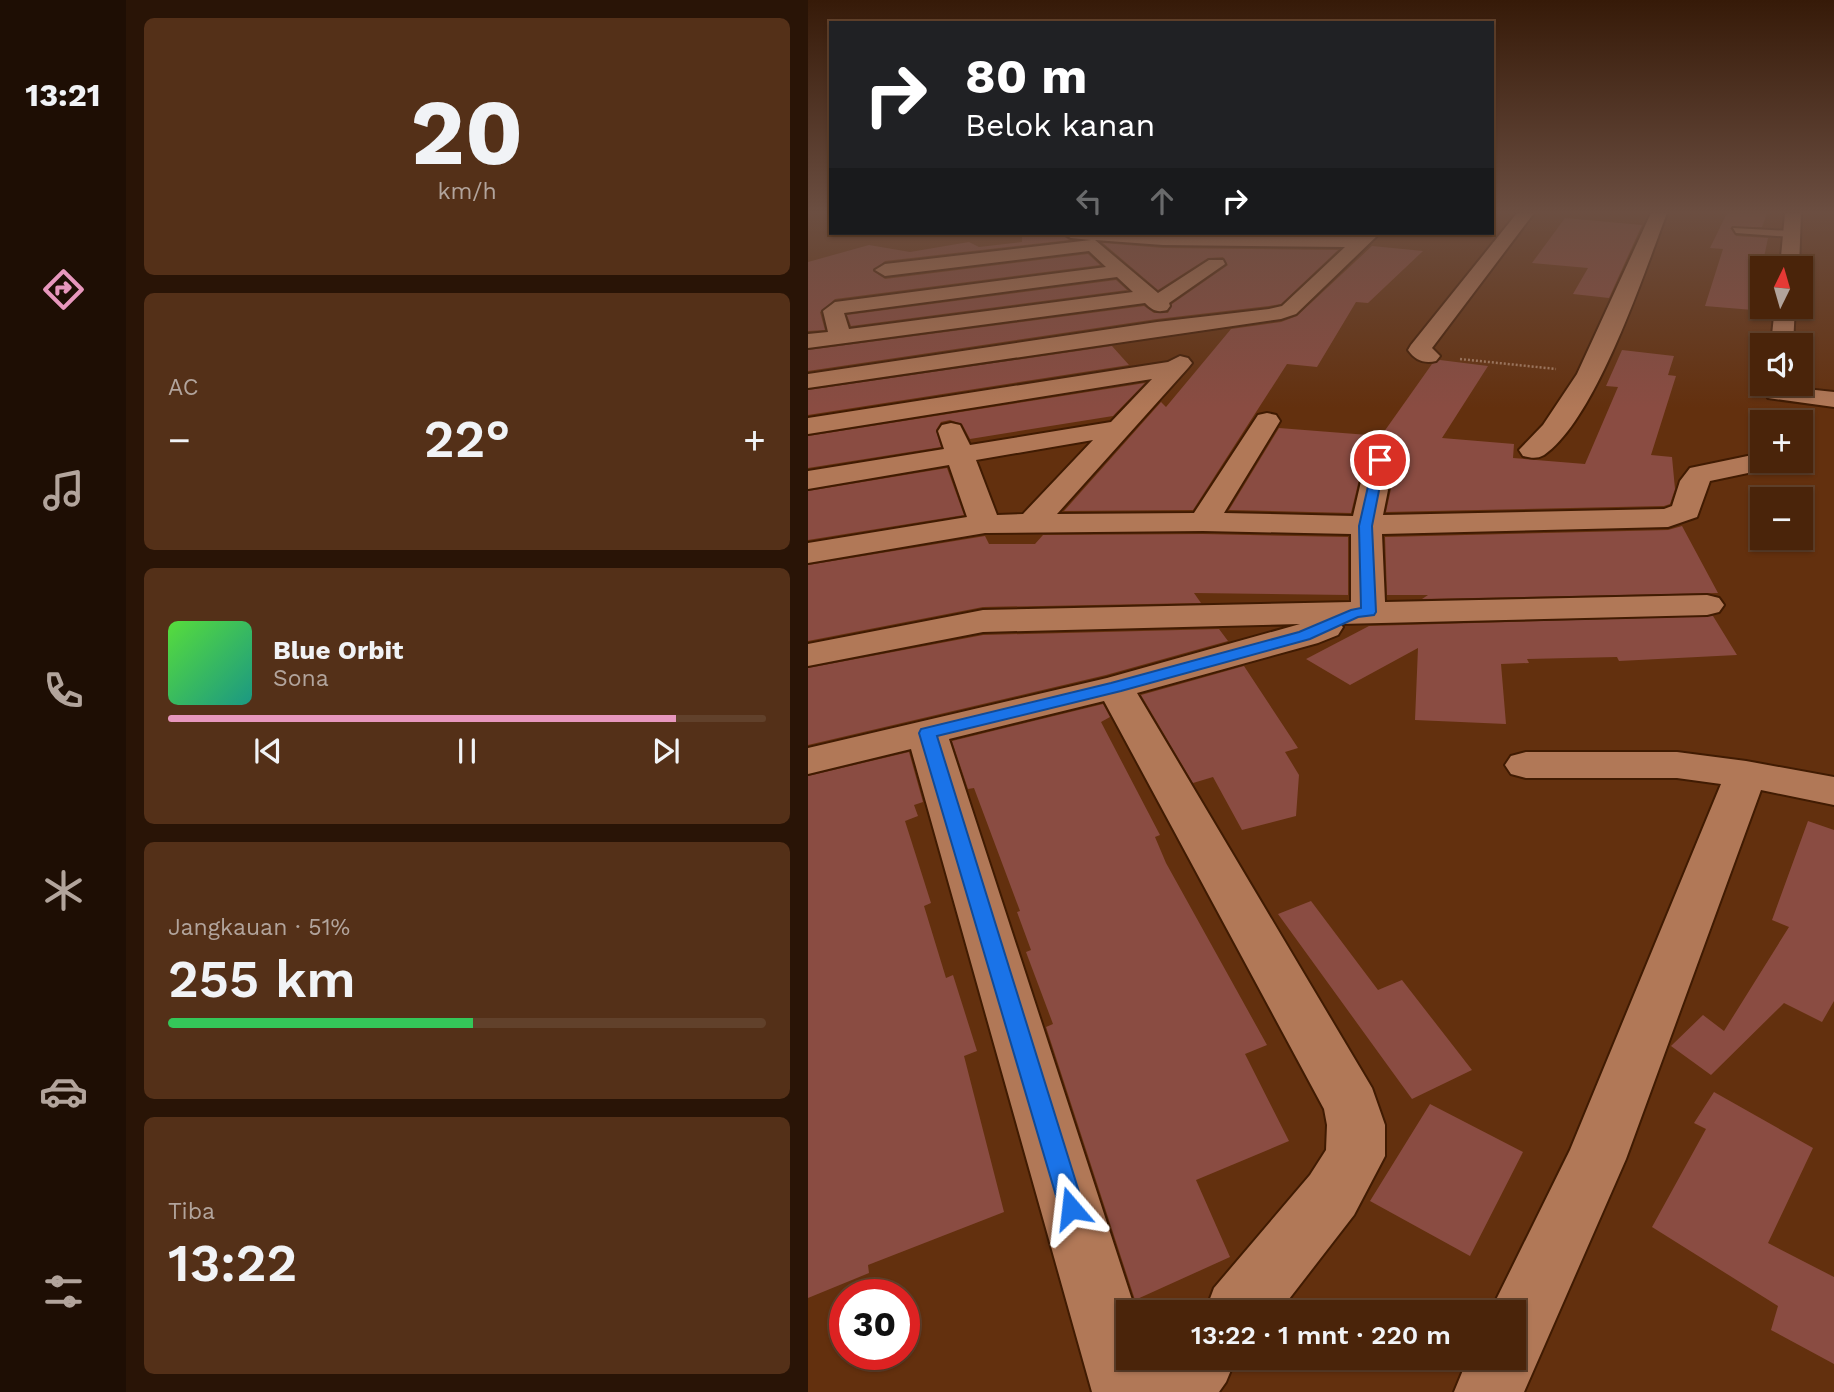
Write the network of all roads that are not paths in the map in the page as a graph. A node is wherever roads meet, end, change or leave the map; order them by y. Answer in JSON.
{"nodes":[{"id":1,"x":1065,"y":278,"type":"edge"},
{"id":2,"x":1128,"y":278,"type":"edge"},
{"id":3,"x":1191,"y":278,"type":"edge"},
{"id":4,"x":1323,"y":278,"type":"edge"},
{"id":5,"x":1475,"y":278,"type":"edge"},
{"id":6,"x":1631,"y":278,"type":"edge"},
{"id":7,"x":1154,"y":299,"type":"junction"},
{"id":8,"x":1217,"y":322,"type":"junction"},
{"id":9,"x":1178,"y":326,"type":"junction"},
{"id":10,"x":904,"y":330,"type":"junction"},
{"id":11,"x":840,"y":337,"type":"junction"},
{"id":12,"x":808,"y":341,"type":"edge"},
{"id":13,"x":1428,"y":356,"type":"road end"},
{"id":14,"x":920,"y":365,"type":"junction"},
{"id":15,"x":1175,"y":368,"type":"junction"},
{"id":16,"x":808,"y":381,"type":"edge"},
{"id":17,"x":1777,"y":396,"type":"edge"},
{"id":18,"x":1834,"y":400,"type":"edge"},
{"id":19,"x":940,"y":405,"type":"junction"},
{"id":20,"x":1267,"y":421,"type":"dead end"},
{"id":21,"x":808,"y":426,"type":"edge"},
{"id":22,"x":1120,"y":428,"type":"junction"},
{"id":23,"x":1533,"y":450,"type":"dead end"},
{"id":24,"x":960,"y":455,"type":"junction"},
{"id":25,"x":1380,"y":460,"type":"dead end"},
{"id":26,"x":1750,"y":465,"type":"edge"},
{"id":27,"x":808,"y":480,"type":"edge"},
{"id":28,"x":1203,"y":522,"type":"junction"},
{"id":29,"x":985,"y":524,"type":"junction"},
{"id":30,"x":1031,"y":524,"type":"junction"},
{"id":31,"x":1366,"y":526,"type":"junction"},
{"id":32,"x":808,"y":554,"type":"edge"},
{"id":33,"x":1707,"y":605,"type":"dead end"},
{"id":34,"x":1362,"y":612,"type":"junction"},
{"id":35,"x":808,"y":655,"type":"edge"},
{"id":36,"x":1115,"y":687,"type":"junction"},
{"id":37,"x":927,"y":733,"type":"junction"},
{"id":38,"x":808,"y":761,"type":"edge"},
{"id":39,"x":1526,"y":765,"type":"dead end"},
{"id":40,"x":1746,"y":774,"type":"junction"},
{"id":41,"x":1834,"y":791,"type":"edge"},
{"id":42,"x":1248,"y":1300,"type":"edge"},
{"id":43,"x":1526,"y":1310,"type":"edge"},
{"id":44,"x":1192,"y":1370,"type":"edge"},
{"id":45,"x":1499,"y":1370,"type":"edge"},
{"id":46,"x":1127,"y":1392,"type":"edge"},
{"id":47,"x":1174,"y":1392,"type":"edge"},
{"id":48,"x":1489,"y":1392,"type":"edge"}],
"edges":[{"from":1,"to":11,"type":"street"},
{"from":2,"to":7,"type":"street"},
{"from":3,"to":7,"type":"street"},
{"from":4,"to":8,"type":"street"},
{"from":5,"to":13,"type":"street"},
{"from":6,"to":23,"type":"street"},
{"from":7,"to":9,"type":"street"},
{"from":7,"to":10,"type":"street"},
{"from":8,"to":9,"type":"street"},
{"from":8,"to":15,"type":"street"},
{"from":9,"to":14,"type":"street"},
{"from":10,"to":11,"type":"street"},
{"from":10,"to":14,"type":"street"},
{"from":11,"to":12,"type":"street"},
{"from":14,"to":16,"type":"street"},
{"from":14,"to":19,"type":"street"},
{"from":15,"to":19,"type":"street"},
{"from":15,"to":22,"type":"street"},
{"from":17,"to":18,"type":"street"},
{"from":19,"to":21,"type":"street"},
{"from":19,"to":24,"type":"street"},
{"from":20,"to":28,"type":"street"},
{"from":22,"to":24,"type":"street"},
{"from":22,"to":30,"type":"street"},
{"from":24,"to":27,"type":"street"},
{"from":24,"to":29,"type":"street"},
{"from":25,"to":31,"type":"street"},
{"from":26,"to":31,"type":"street"},
{"from":28,"to":30,"type":"street"},
{"from":28,"to":31,"type":"street"},
{"from":29,"to":30,"type":"street"},
{"from":29,"to":32,"type":"street"},
{"from":31,"to":34,"type":"street"},
{"from":33,"to":34,"type":"street"},
{"from":34,"to":35,"type":"street"},
{"from":34,"to":36,"type":"street"},
{"from":36,"to":37,"type":"street"},
{"from":36,"to":42,"type":"street"},
{"from":37,"to":38,"type":"street"},
{"from":37,"to":46,"type":"street"},
{"from":39,"to":40,"type":"street"},
{"from":40,"to":41,"type":"street"},
{"from":40,"to":43,"type":"street"},
{"from":44,"to":47,"type":"street"},
{"from":45,"to":48,"type":"street"}]}
